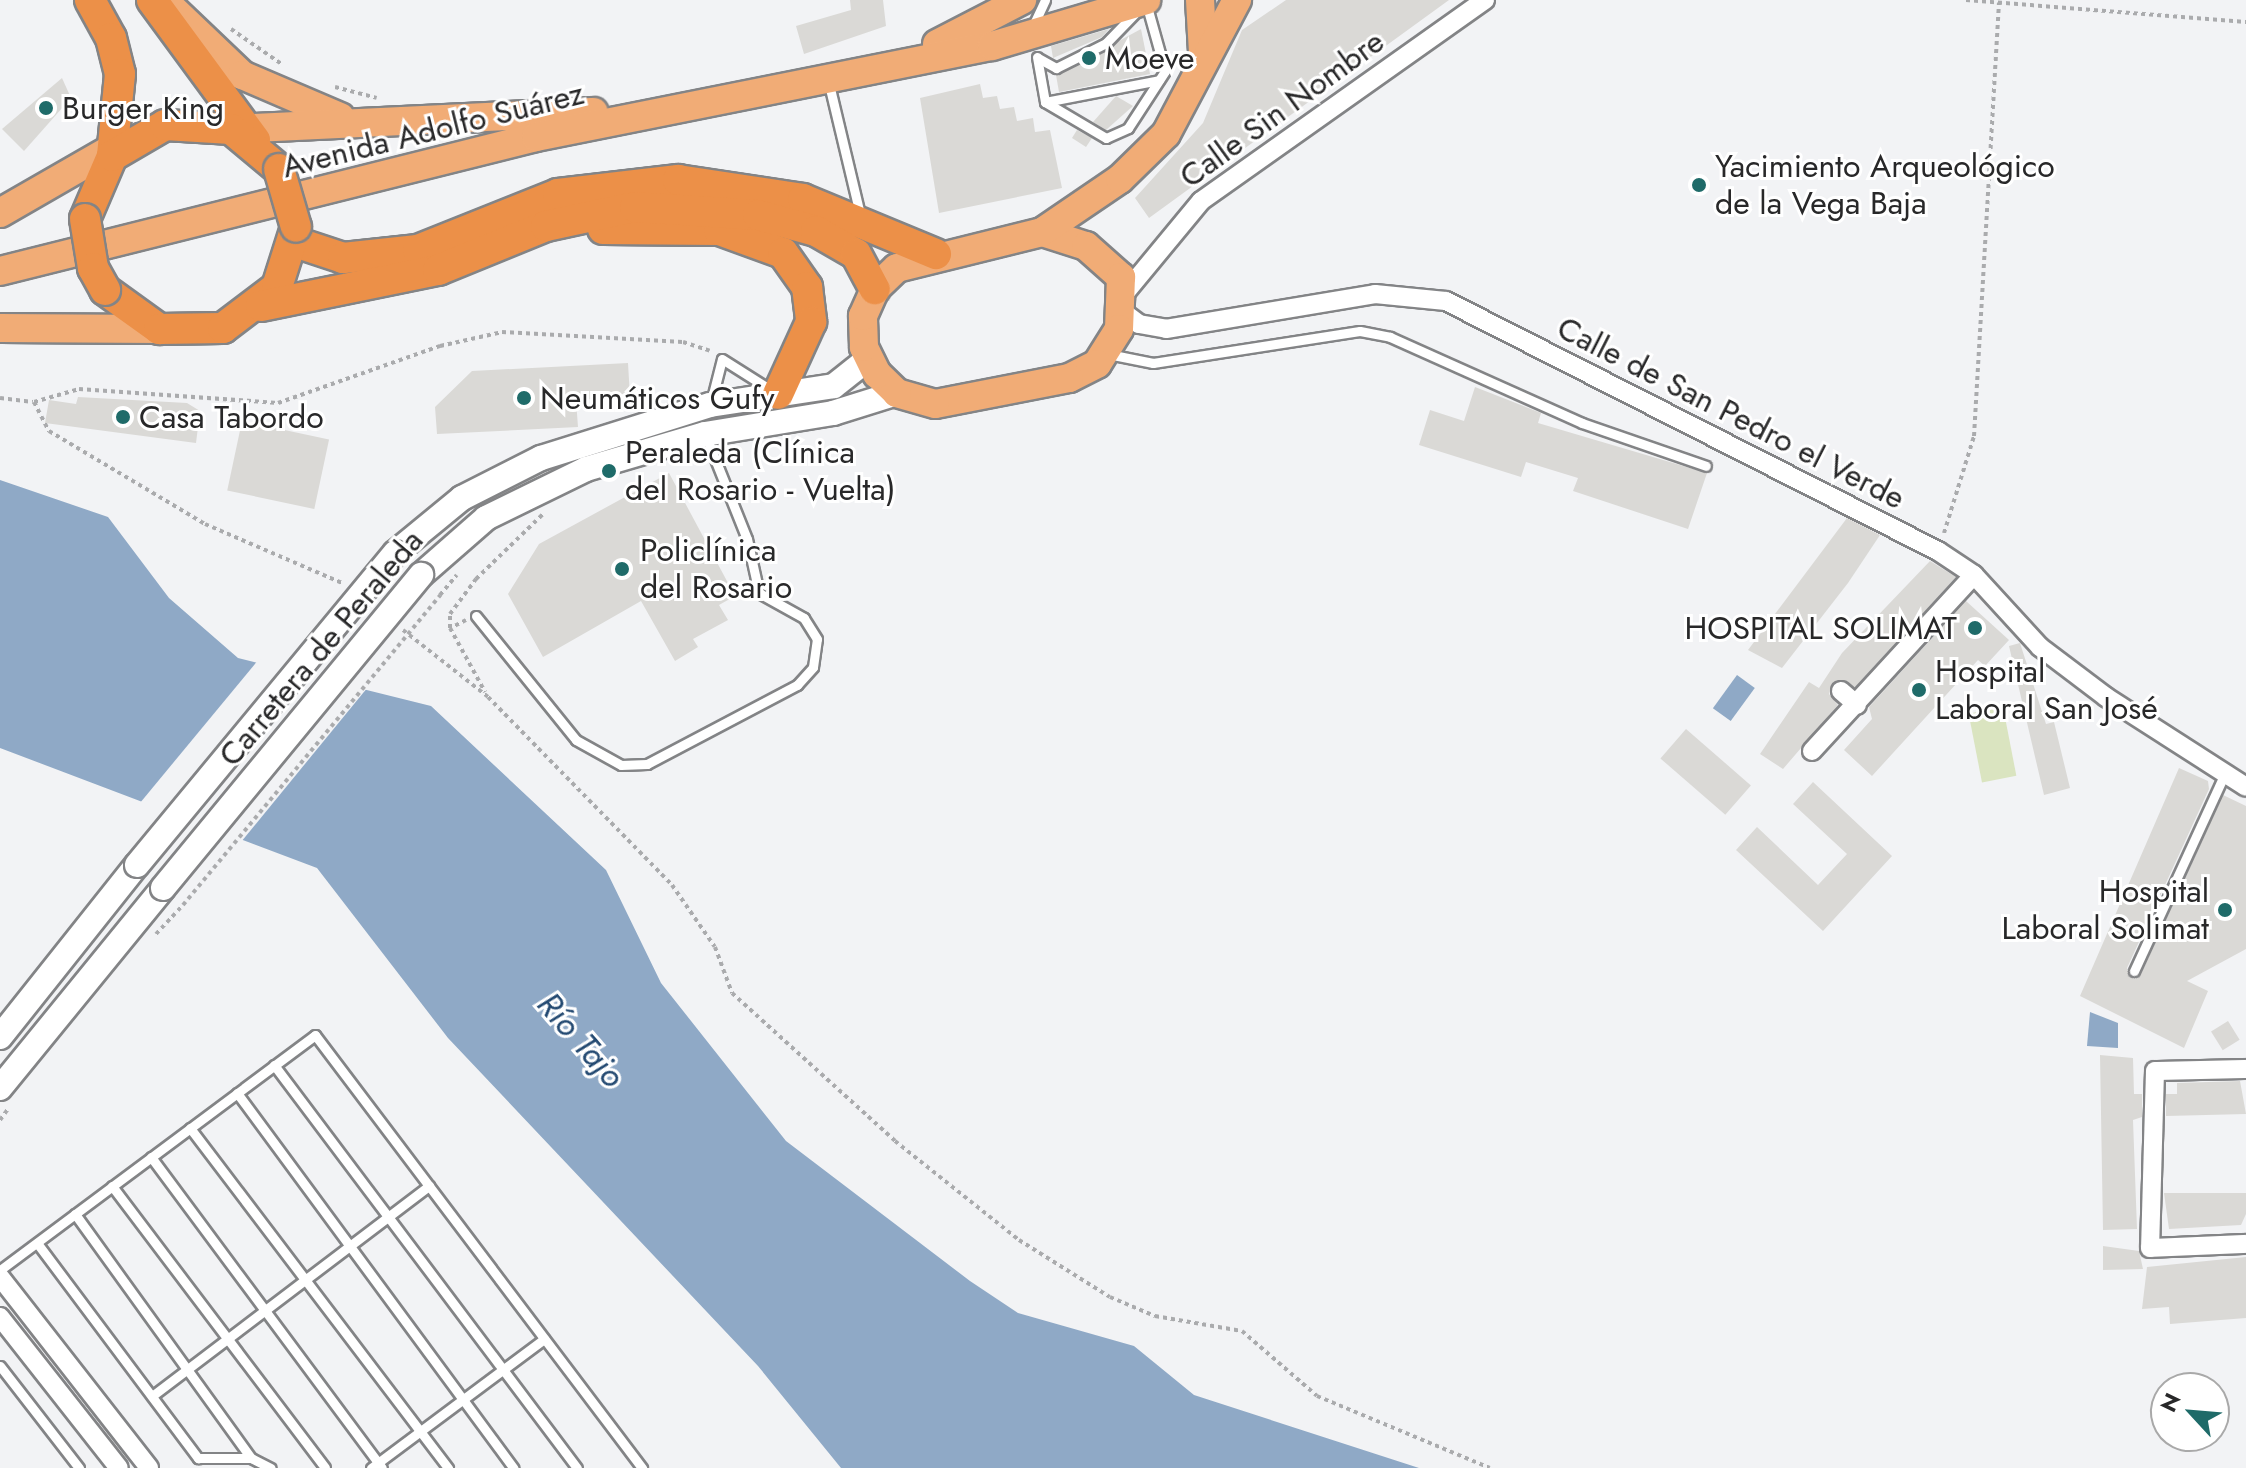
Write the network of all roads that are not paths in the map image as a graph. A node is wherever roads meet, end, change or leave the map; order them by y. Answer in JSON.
{"nodes":[{"id":1,"x":90,"y":0,"type":"edge"},
{"id":2,"x":152,"y":0,"type":"edge"},
{"id":3,"x":166,"y":0,"type":"edge"},
{"id":4,"x":1022,"y":0,"type":"edge"},
{"id":5,"x":1045,"y":0,"type":"edge"},
{"id":6,"x":1145,"y":0,"type":"edge"},
{"id":7,"x":1200,"y":0,"type":"edge"},
{"id":8,"x":1237,"y":0,"type":"edge"},
{"id":9,"x":1485,"y":0,"type":"edge"},
{"id":10,"x":1034,"y":45,"type":"junction"},
{"id":11,"x":1202,"y":64,"type":"junction"},
{"id":12,"x":884,"y":65,"type":"junction"},
{"id":13,"x":827,"y":77,"type":"junction"},
{"id":14,"x":1159,"y":80,"type":"junction"},
{"id":15,"x":1045,"y":102,"type":"junction"},
{"id":16,"x":655,"y":110,"type":"junction"},
{"id":17,"x":356,"y":123,"type":"junction"},
{"id":18,"x":254,"y":144,"type":"junction"},
{"id":19,"x":117,"y":149,"type":"junction"},
{"id":20,"x":1103,"y":190,"type":"junction"},
{"id":21,"x":6,"y":208,"type":"edge"},
{"id":22,"x":862,"y":222,"type":"junction"},
{"id":23,"x":1042,"y":232,"type":"junction"},
{"id":24,"x":296,"y":234,"type":"junction"},
{"id":25,"x":514,"y":238,"type":"junction"},
{"id":26,"x":1086,"y":246,"type":"junction"},
{"id":27,"x":936,"y":254,"type":"junction"},
{"id":28,"x":0,"y":271,"type":"edge"},
{"id":29,"x":875,"y":289,"type":"junction"},
{"id":30,"x":1124,"y":302,"type":"junction"},
{"id":31,"x":261,"y":306,"type":"junction"},
{"id":32,"x":0,"y":328,"type":"edge"},
{"id":33,"x":159,"y":329,"type":"junction"},
{"id":34,"x":1108,"y":354,"type":"junction"},
{"id":35,"x":868,"y":359,"type":"junction"},
{"id":36,"x":897,"y":393,"type":"junction"},
{"id":37,"x":778,"y":394,"type":"junction"},
{"id":38,"x":710,"y":405,"type":"junction"},
{"id":39,"x":705,"y":434,"type":"junction"},
{"id":40,"x":1706,"y":466,"type":"dead end"},
{"id":41,"x":1974,"y":575,"type":"junction"},
{"id":42,"x":476,"y":616,"type":"road end"},
{"id":43,"x":1841,"y":691,"type":"dead end"},
{"id":44,"x":1857,"y":705,"type":"junction"},
{"id":45,"x":1812,"y":751,"type":"dead end"},
{"id":46,"x":2225,"y":773,"type":"junction"},
{"id":47,"x":2246,"y":787,"type":"edge"},
{"id":48,"x":2134,"y":971,"type":"dead end"},
{"id":49,"x":0,"y":1037,"type":"edge"},
{"id":50,"x":274,"y":1065,"type":"junction"},
{"id":51,"x":2246,"y":1069,"type":"edge"},
{"id":52,"x":0,"y":1088,"type":"edge"},
{"id":53,"x":237,"y":1093,"type":"junction"},
{"id":54,"x":190,"y":1128,"type":"junction"},
{"id":55,"x":151,"y":1157,"type":"junction"},
{"id":56,"x":112,"y":1186,"type":"junction"},
{"id":57,"x":429,"y":1186,"type":"junction"},
{"id":58,"x":75,"y":1214,"type":"junction"},
{"id":59,"x":389,"y":1217,"type":"junction"},
{"id":60,"x":37,"y":1243,"type":"junction"},
{"id":61,"x":2246,"y":1244,"type":"edge"},
{"id":62,"x":350,"y":1246,"type":"junction"},
{"id":63,"x":0,"y":1270,"type":"edge"},
{"id":64,"x":0,"y":1277,"type":"edge"},
{"id":65,"x":305,"y":1280,"type":"junction"},
{"id":66,"x":265,"y":1311,"type":"junction"},
{"id":67,"x":0,"y":1317,"type":"edge"},
{"id":68,"x":227,"y":1339,"type":"junction"},
{"id":69,"x":544,"y":1339,"type":"junction"},
{"id":70,"x":0,"y":1366,"type":"edge"},
{"id":71,"x":187,"y":1370,"type":"junction"},
{"id":72,"x":503,"y":1370,"type":"junction"},
{"id":73,"x":152,"y":1396,"type":"junction"},
{"id":74,"x":463,"y":1400,"type":"junction"},
{"id":75,"x":420,"y":1431,"type":"junction"},
{"id":76,"x":251,"y":1458,"type":"junction"},
{"id":77,"x":377,"y":1466,"type":"edge"},
{"id":78,"x":641,"y":1467,"type":"edge"},
{"id":79,"x":79,"y":1468,"type":"edge"},
{"id":80,"x":119,"y":1468,"type":"edge"},
{"id":81,"x":149,"y":1468,"type":"edge"},
{"id":82,"x":271,"y":1468,"type":"edge"},
{"id":83,"x":325,"y":1468,"type":"edge"},
{"id":84,"x":448,"y":1468,"type":"edge"},
{"id":85,"x":513,"y":1468,"type":"edge"},
{"id":86,"x":577,"y":1468,"type":"edge"}],
"edges":[{"from":1,"to":19,"type":"highway"},
{"from":2,"to":18,"type":"highway"},
{"from":3,"to":17,"type":"main road"},
{"from":4,"to":12,"type":"main road","name":"Avenida Adolfo Suárez"},
{"from":5,"to":10,"type":"lane"},
{"from":6,"to":10,"type":"main road","name":"Avenida Adolfo Suárez"},
{"from":6,"to":10,"type":"lane"},
{"from":6,"to":14,"type":"lane"},
{"from":7,"to":11,"type":"main road"},
{"from":8,"to":11,"type":"main road"},
{"from":9,"to":30,"type":"street","name":"Calle Sin Nombre"},
{"from":10,"to":12,"type":"main road","name":"Avenida Adolfo Suárez"},
{"from":10,"to":15,"type":"lane"},
{"from":11,"to":20,"type":"main road"},
{"from":12,"to":13,"type":"main road","name":"Avenida Adolfo Suárez"},
{"from":13,"to":16,"type":"main road","name":"Avenida Adolfo Suárez"},
{"from":13,"to":22,"type":"lane"},
{"from":14,"to":15,"type":"lane"},
{"from":14,"to":15,"type":"lane"},
{"from":16,"to":17,"type":"main road"},
{"from":16,"to":28,"type":"main road","name":"Avenida Adolfo Suárez"},
{"from":17,"to":18,"type":"main road"},
{"from":18,"to":19,"type":"highway"},
{"from":18,"to":24,"type":"highway","bridge":true},
{"from":19,"to":21,"type":"main road"},
{"from":19,"to":33,"type":"highway","bridge":true},
{"from":20,"to":23,"type":"main road"},
{"from":20,"to":26,"type":"main road"},
{"from":22,"to":24,"type":"highway"},
{"from":22,"to":27,"type":"highway"},
{"from":23,"to":26,"type":"main road"},
{"from":23,"to":27,"type":"main road"},
{"from":24,"to":31,"type":"highway"},
{"from":25,"to":29,"type":"highway"},
{"from":25,"to":31,"type":"highway"},
{"from":25,"to":37,"type":"highway"},
{"from":26,"to":30,"type":"main road"},
{"from":27,"to":29,"type":"main road"},
{"from":29,"to":35,"type":"main road"},
{"from":30,"to":34,"type":"main road"},
{"from":30,"to":41,"type":"street","name":"Calle de San Pedro el Verde"},
{"from":31,"to":33,"type":"highway"},
{"from":32,"to":33,"type":"main road"},
{"from":34,"to":36,"type":"main road"},
{"from":34,"to":40,"type":"lane"},
{"from":35,"to":36,"type":"main road"},
{"from":35,"to":37,"type":"main road","name":"Carretera de Peraleda"},
{"from":36,"to":39,"type":"main road","name":"Carretera de Peraleda"},
{"from":37,"to":38,"type":"main road","name":"Carretera de Peraleda"},
{"from":37,"to":38,"type":"lane"},
{"from":38,"to":49,"type":"main road","name":"Carretera de Peraleda","bridge":true},
{"from":39,"to":42,"type":"lane"},
{"from":39,"to":52,"type":"main road","name":"Carretera de Peraleda","bridge":true},
{"from":41,"to":44,"type":"street"},
{"from":41,"to":46,"type":"street","name":"Calle de San Pedro el Verde"},
{"from":43,"to":44,"type":"street"},
{"from":44,"to":45,"type":"street"},
{"from":46,"to":47,"type":"street","name":"Calle de San Pedro el Verde"},
{"from":46,"to":48,"type":"lane"},
{"from":50,"to":53,"type":"lane"},
{"from":50,"to":57,"type":"lane"},
{"from":50,"to":59,"type":"lane"},
{"from":51,"to":61,"type":"street"},
{"from":53,"to":54,"type":"lane"},
{"from":53,"to":62,"type":"lane"},
{"from":54,"to":55,"type":"lane"},
{"from":54,"to":65,"type":"lane"},
{"from":55,"to":56,"type":"lane"},
{"from":55,"to":66,"type":"lane"},
{"from":56,"to":58,"type":"lane"},
{"from":56,"to":68,"type":"lane"},
{"from":57,"to":59,"type":"lane"},
{"from":57,"to":69,"type":"lane"},
{"from":58,"to":60,"type":"lane"},
{"from":58,"to":71,"type":"lane"},
{"from":59,"to":62,"type":"lane"},
{"from":59,"to":72,"type":"lane"},
{"from":60,"to":63,"type":"lane"},
{"from":60,"to":73,"type":"lane"},
{"from":62,"to":65,"type":"lane"},
{"from":62,"to":74,"type":"lane"},
{"from":64,"to":81,"type":"street"},
{"from":65,"to":66,"type":"lane"},
{"from":65,"to":75,"type":"lane"},
{"from":66,"to":68,"type":"lane"},
{"from":66,"to":77,"type":"lane"},
{"from":67,"to":80,"type":"street"},
{"from":68,"to":71,"type":"lane"},
{"from":68,"to":83,"type":"lane"},
{"from":69,"to":72,"type":"lane"},
{"from":69,"to":78,"type":"lane"},
{"from":70,"to":79,"type":"lane"},
{"from":71,"to":73,"type":"lane"},
{"from":71,"to":76,"type":"lane"},
{"from":72,"to":74,"type":"lane"},
{"from":72,"to":86,"type":"lane"},
{"from":73,"to":76,"type":"lane"},
{"from":74,"to":75,"type":"lane"},
{"from":74,"to":85,"type":"lane"},
{"from":75,"to":77,"type":"lane"},
{"from":75,"to":84,"type":"lane"},
{"from":76,"to":82,"type":"lane"}]}
